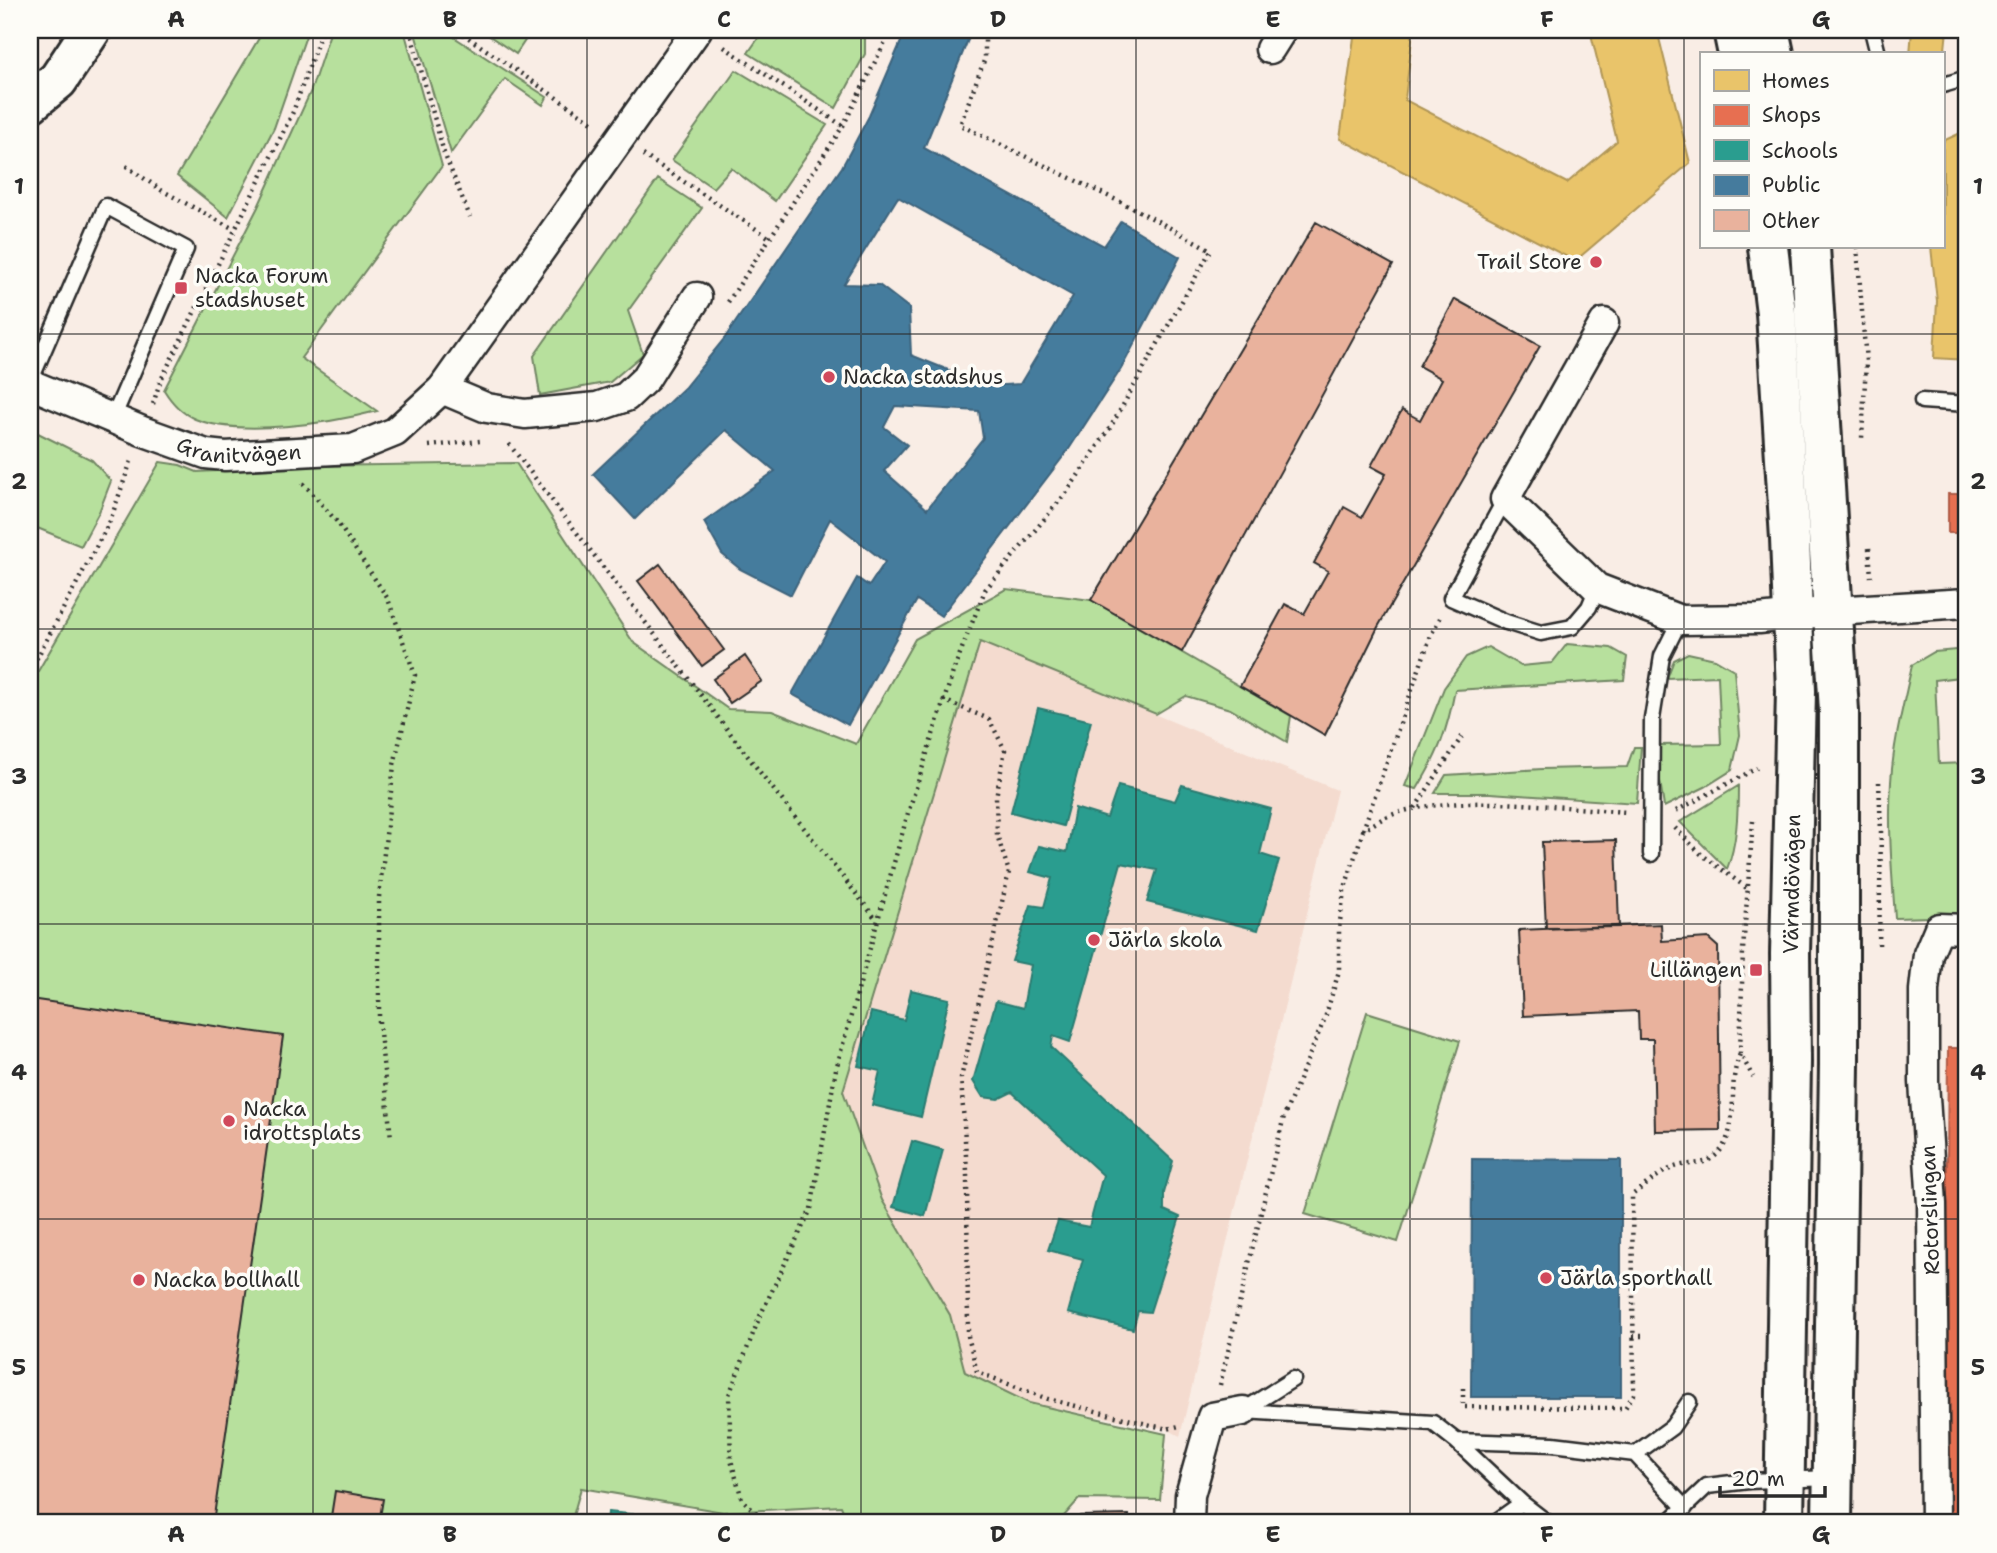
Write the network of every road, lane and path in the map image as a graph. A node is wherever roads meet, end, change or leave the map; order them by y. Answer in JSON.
{"nodes":[{"id":1,"x":91,"y":30,"type":"edge"},
{"id":2,"x":322,"y":30,"type":"edge"},
{"id":3,"x":410,"y":30,"type":"edge"},
{"id":4,"x":457,"y":30,"type":"edge"},
{"id":5,"x":697,"y":30,"type":"edge"},
{"id":6,"x":891,"y":30,"type":"edge"},
{"id":7,"x":985,"y":30,"type":"edge"},
{"id":8,"x":1733,"y":30,"type":"edge"},
{"id":9,"x":1769,"y":30,"type":"edge"},
{"id":10,"x":1872,"y":30,"type":"edge"},
{"id":11,"x":1738,"y":52,"type":"edge"},
{"id":12,"x":1774,"y":52,"type":"edge"},
{"id":13,"x":1878,"y":52,"type":"edge"},
{"id":14,"x":743,"y":60,"type":"dead end"},
{"id":15,"x":1967,"y":78,"type":"edge"},
{"id":16,"x":1944,"y":85,"type":"edge"},
{"id":17,"x":30,"y":103,"type":"edge"},
{"id":18,"x":620,"y":141,"type":"junction"},
{"id":19,"x":126,"y":166,"type":"dead end"},
{"id":20,"x":470,"y":217,"type":"dead end"},
{"id":21,"x":234,"y":229,"type":"junction"},
{"id":22,"x":770,"y":238,"type":"dead end"},
{"id":23,"x":1768,"y":248,"type":"edge"},
{"id":24,"x":1810,"y":248,"type":"edge"},
{"id":25,"x":1857,"y":248,"type":"edge"},
{"id":26,"x":697,"y":297,"type":"dead end"},
{"id":27,"x":1604,"y":323,"type":"dead end"},
{"id":28,"x":30,"y":383,"type":"edge"},
{"id":29,"x":442,"y":390,"type":"junction"},
{"id":30,"x":1922,"y":401,"type":"dead end"},
{"id":31,"x":1967,"y":404,"type":"edge"},
{"id":32,"x":152,"y":406,"type":"dead end"},
{"id":33,"x":113,"y":418,"type":"junction"},
{"id":34,"x":514,"y":438,"type":"dead end"},
{"id":35,"x":493,"y":440,"type":"dead end"},
{"id":36,"x":1861,"y":444,"type":"dead end"},
{"id":37,"x":420,"y":446,"type":"dead end"},
{"id":38,"x":135,"y":450,"type":"dead end"},
{"id":39,"x":276,"y":454,"type":"junction"},
{"id":40,"x":1505,"y":499,"type":"junction"},
{"id":41,"x":1597,"y":588,"type":"junction"},
{"id":42,"x":1451,"y":598,"type":"junction"},
{"id":43,"x":1967,"y":603,"type":"edge"},
{"id":44,"x":1833,"y":611,"type":"junction"},
{"id":45,"x":1776,"y":617,"type":"junction"},
{"id":46,"x":1680,"y":620,"type":"junction"},
{"id":47,"x":30,"y":671,"type":"edge"},
{"id":48,"x":943,"y":700,"type":"junction"},
{"id":49,"x":1465,"y":732,"type":"dead end"},
{"id":50,"x":1758,"y":755,"type":"dead end"},
{"id":51,"x":1757,"y":768,"type":"junction"},
{"id":52,"x":1757,"y":780,"type":"dead end"},
{"id":53,"x":1415,"y":809,"type":"junction"},
{"id":54,"x":1650,"y":813,"type":"junction"},
{"id":55,"x":1666,"y":816,"type":"junction"},
{"id":56,"x":1754,"y":817,"type":"dead end"},
{"id":57,"x":1363,"y":831,"type":"junction"},
{"id":58,"x":1651,"y":854,"type":"dead end"},
{"id":59,"x":1748,"y":889,"type":"junction"},
{"id":60,"x":877,"y":919,"type":"junction"},
{"id":61,"x":1967,"y":929,"type":"edge"},
{"id":62,"x":1740,"y":1053,"type":"junction"},
{"id":63,"x":1757,"y":1082,"type":"dead end"},
{"id":64,"x":391,"y":1138,"type":"dead end"},
{"id":65,"x":1633,"y":1336,"type":"junction"},
{"id":66,"x":1644,"y":1336,"type":"dead end"},
{"id":67,"x":1293,"y":1379,"type":"dead end"},
{"id":68,"x":1463,"y":1388,"type":"dead end"},
{"id":69,"x":1689,"y":1402,"type":"dead end"},
{"id":70,"x":1243,"y":1411,"type":"junction"},
{"id":71,"x":1212,"y":1417,"type":"junction"},
{"id":72,"x":1456,"y":1441,"type":"junction"},
{"id":73,"x":1635,"y":1454,"type":"junction"},
{"id":74,"x":1833,"y":1478,"type":"junction"},
{"id":75,"x":1785,"y":1479,"type":"junction"},
{"id":76,"x":1522,"y":1503,"type":"junction"},
{"id":77,"x":1685,"y":1508,"type":"junction"},
{"id":78,"x":766,"y":1523,"type":"edge"},
{"id":79,"x":1189,"y":1523,"type":"edge"},
{"id":80,"x":1494,"y":1523,"type":"edge"},
{"id":81,"x":1548,"y":1523,"type":"edge"},
{"id":82,"x":1668,"y":1523,"type":"edge"},
{"id":83,"x":1784,"y":1523,"type":"edge"},
{"id":84,"x":1832,"y":1523,"type":"edge"},
{"id":85,"x":1935,"y":1523,"type":"edge"}],
"edges":[{"from":1,"to":17,"type":"main road"},
{"from":2,"to":21,"type":"path"},
{"from":3,"to":20,"type":"path"},
{"from":4,"to":18,"type":"path"},
{"from":5,"to":18,"type":"street","name":"Granitvägen"},
{"from":6,"to":14,"type":"path"},
{"from":7,"to":48,"type":"path"},
{"from":8,"to":11,"type":"main road"},
{"from":9,"to":12,"type":"main road"},
{"from":10,"to":13,"type":"lane"},
{"from":15,"to":16,"type":"lane"},
{"from":18,"to":22,"type":"path"},
{"from":18,"to":29,"type":"street","name":"Granitvägen"},
{"from":19,"to":21,"type":"path"},
{"from":21,"to":32,"type":"path"},
{"from":23,"to":45,"type":"main road","name":"Värmdövägen"},
{"from":24,"to":44,"type":"main road"},
{"from":25,"to":36,"type":"path"},
{"from":26,"to":29,"type":"street"},
{"from":27,"to":40,"type":"street"},
{"from":28,"to":33,"type":"street","name":"Granitvägen"},
{"from":28,"to":33,"type":"lane"},
{"from":29,"to":39,"type":"street","name":"Granitvägen"},
{"from":30,"to":31,"type":"lane"},
{"from":33,"to":39,"type":"street","name":"Granitvägen"},
{"from":34,"to":60,"type":"path"},
{"from":35,"to":37,"type":"path"},
{"from":38,"to":47,"type":"path"},
{"from":39,"to":64,"type":"path"},
{"from":40,"to":41,"type":"street"},
{"from":40,"to":42,"type":"lane"},
{"from":41,"to":42,"type":"lane"},
{"from":41,"to":46,"type":"street"},
{"from":42,"to":57,"type":"path"},
{"from":43,"to":44,"type":"street"},
{"from":44,"to":45,"type":"street"},
{"from":44,"to":74,"type":"main road"},
{"from":45,"to":46,"type":"street"},
{"from":45,"to":75,"type":"main road","name":"Värmdövägen"},
{"from":46,"to":54,"type":"lane"},
{"from":48,"to":60,"type":"path"},
{"from":48,"to":71,"type":"path"},
{"from":49,"to":53,"type":"path"},
{"from":50,"to":51,"type":"path"},
{"from":51,"to":52,"type":"path"},
{"from":51,"to":55,"type":"path"},
{"from":53,"to":54,"type":"path"},
{"from":53,"to":57,"type":"path"},
{"from":54,"to":55,"type":"path"},
{"from":54,"to":58,"type":"lane"},
{"from":55,"to":59,"type":"path"},
{"from":56,"to":59,"type":"path"},
{"from":57,"to":71,"type":"path"},
{"from":59,"to":62,"type":"path"},
{"from":60,"to":78,"type":"path"},
{"from":61,"to":85,"type":"street","name":"Rotorslingan"},
{"from":62,"to":63,"type":"path"},
{"from":62,"to":65,"type":"path"},
{"from":65,"to":66,"type":"path"},
{"from":65,"to":68,"type":"path"},
{"from":67,"to":70,"type":"lane"},
{"from":69,"to":73,"type":"lane"},
{"from":70,"to":71,"type":"street"},
{"from":70,"to":72,"type":"lane"},
{"from":71,"to":79,"type":"street"},
{"from":72,"to":73,"type":"lane"},
{"from":72,"to":76,"type":"lane"},
{"from":73,"to":77,"type":"lane"},
{"from":74,"to":75,"type":"lane"},
{"from":74,"to":84,"type":"main road"},
{"from":75,"to":77,"type":"lane"},
{"from":75,"to":83,"type":"main road","name":"Värmdövägen"},
{"from":76,"to":80,"type":"lane"},
{"from":76,"to":81,"type":"lane"},
{"from":77,"to":82,"type":"lane"}]}
